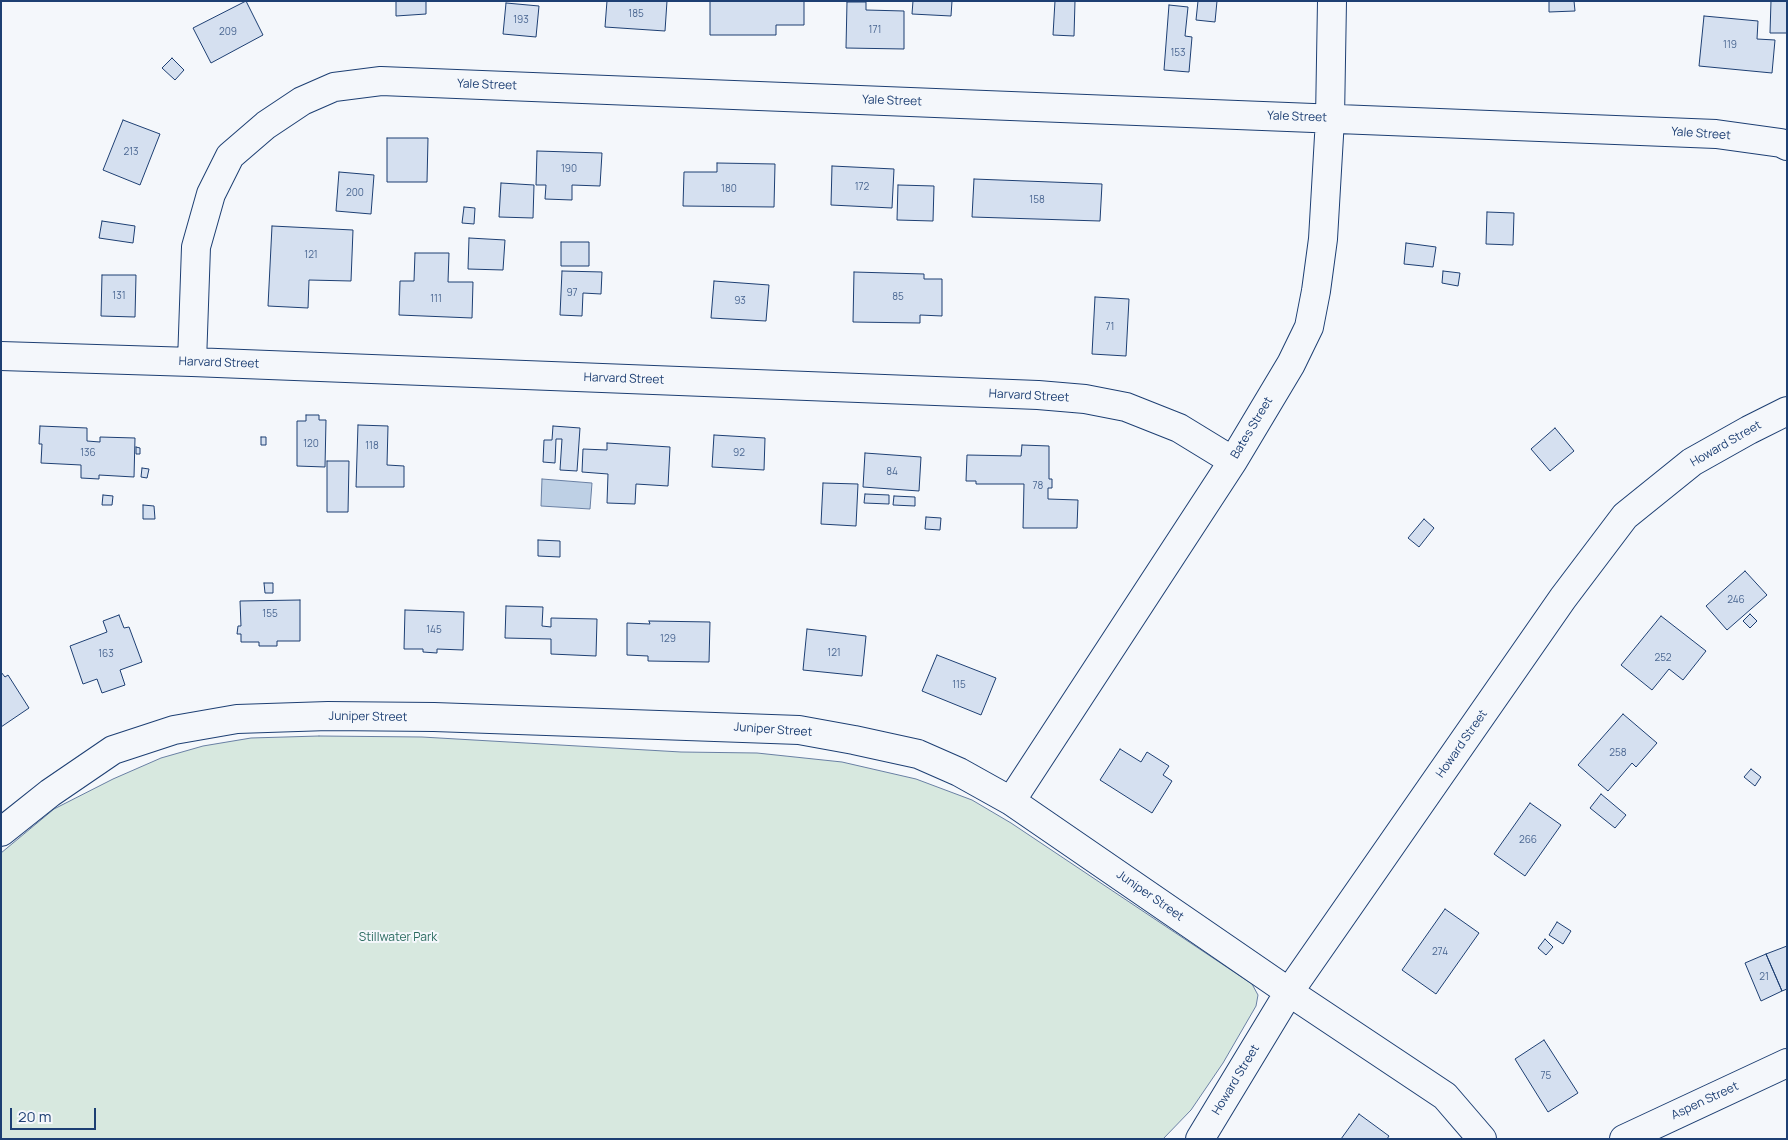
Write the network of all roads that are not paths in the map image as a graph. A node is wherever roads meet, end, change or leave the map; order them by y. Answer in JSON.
{"nodes":[{"id":1,"x":1332,"y":1,"type":"edge"},
{"id":2,"x":1330,"y":119,"type":"junction"},
{"id":3,"x":1787,"y":146,"type":"edge"},
{"id":4,"x":1,"y":356,"type":"edge"},
{"id":5,"x":192,"y":362,"type":"junction"},
{"id":6,"x":1787,"y":411,"type":"edge"},
{"id":7,"x":1233,"y":461,"type":"junction"},
{"id":8,"x":1011,"y":801,"type":"junction"},
{"id":9,"x":1,"y":832,"type":"edge"},
{"id":10,"x":1289,"y":992,"type":"junction"},
{"id":11,"x":1787,"y":1063,"type":"edge"},
{"id":12,"x":1200,"y":1139,"type":"edge"},
{"id":13,"x":1482,"y":1139,"type":"edge"},
{"id":14,"x":1624,"y":1139,"type":"edge"}],
"edges":[{"from":1,"to":2,"type":"street","name":"Bates Street"},
{"from":2,"to":3,"type":"street","name":"Yale Street"},
{"from":2,"to":5,"type":"street","name":"Yale Street"},
{"from":2,"to":7,"type":"street","name":"Bates Street"},
{"from":4,"to":5,"type":"street","name":"Harvard Street"},
{"from":5,"to":7,"type":"street","name":"Harvard Street"},
{"from":6,"to":10,"type":"street","name":"Howard Street"},
{"from":7,"to":8,"type":"street","name":"Bates Street"},
{"from":8,"to":9,"type":"street","name":"Juniper Street"},
{"from":8,"to":10,"type":"street","name":"Juniper Street"},
{"from":10,"to":12,"type":"street","name":"Howard Street"},
{"from":10,"to":13,"type":"street","name":"Juniper Street"},
{"from":11,"to":14,"type":"street","name":"Aspen Street"}]}
